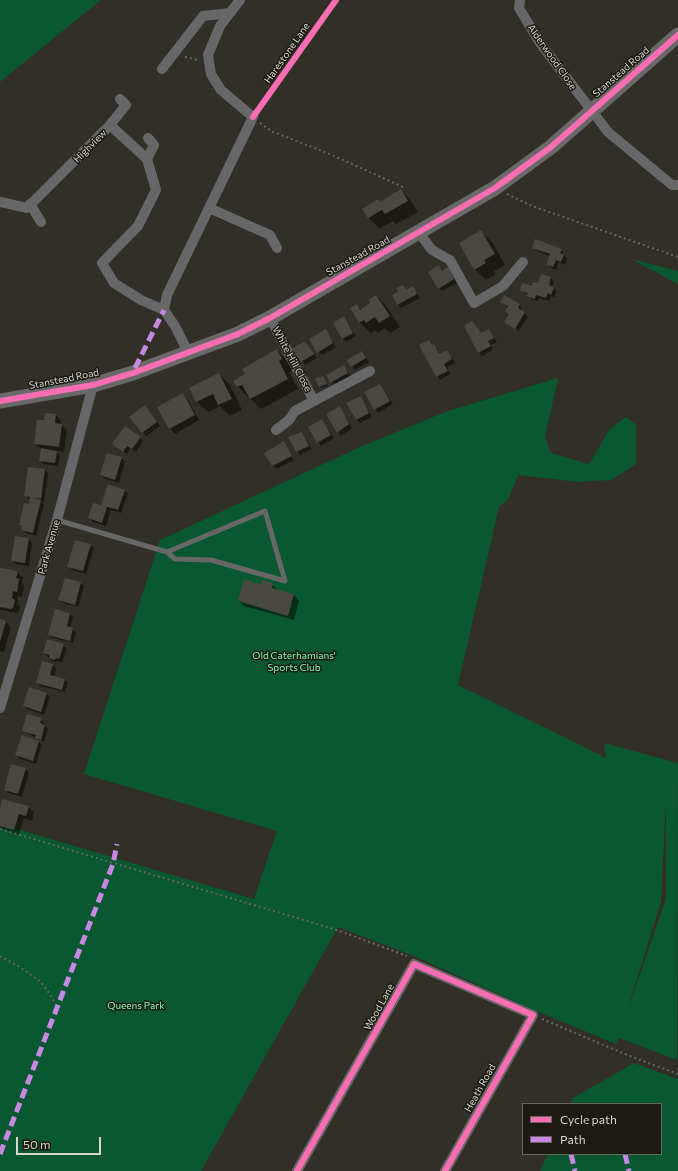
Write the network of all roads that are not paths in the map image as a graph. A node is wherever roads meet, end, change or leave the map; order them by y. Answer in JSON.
{"nodes":[{"id":1,"x":240,"y":0,"type":"edge"},
{"id":2,"x":336,"y":0,"type":"edge"},
{"id":3,"x":520,"y":0,"type":"edge"},
{"id":4,"x":230,"y":13,"type":"junction"},
{"id":5,"x":678,"y":35,"type":"edge"},
{"id":6,"x":162,"y":69,"type":"dead end"},
{"id":7,"x":120,"y":99,"type":"dead end"},
{"id":8,"x":592,"y":111,"type":"junction"},
{"id":9,"x":253,"y":117,"type":"junction"},
{"id":10,"x":110,"y":125,"type":"junction"},
{"id":11,"x":148,"y":138,"type":"dead end"},
{"id":12,"x":147,"y":158,"type":"junction"},
{"id":13,"x":678,"y":185,"type":"edge"},
{"id":14,"x":0,"y":202,"type":"edge"},
{"id":15,"x":30,"y":204,"type":"junction"},
{"id":16,"x":209,"y":208,"type":"junction"},
{"id":17,"x":40,"y":222,"type":"dead end"},
{"id":18,"x":418,"y":233,"type":"junction"},
{"id":19,"x":277,"y":248,"type":"dead end"},
{"id":20,"x":523,"y":262,"type":"dead end"},
{"id":21,"x":164,"y":310,"type":"junction"},
{"id":22,"x":270,"y":318,"type":"junction"},
{"id":23,"x":188,"y":352,"type":"junction"},
{"id":24,"x":370,"y":371,"type":"dead end"},
{"id":25,"x":93,"y":385,"type":"junction"},
{"id":26,"x":0,"y":401,"type":"edge"},
{"id":27,"x":314,"y":401,"type":"junction"},
{"id":28,"x":276,"y":430,"type":"dead end"},
{"id":29,"x":57,"y":520,"type":"junction"},
{"id":30,"x":167,"y":552,"type":"junction"},
{"id":31,"x":0,"y":708,"type":"edge"},
{"id":32,"x":532,"y":1015,"type":"joint"},
{"id":33,"x":297,"y":1171,"type":"edge"},
{"id":34,"x":445,"y":1171,"type":"edge"}],
"edges":[{"from":1,"to":4,"type":"street"},
{"from":2,"to":9,"type":"lane","name":"Harestone Lane"},
{"from":3,"to":8,"type":"street","name":"Alderwood Close"},
{"from":4,"to":6,"type":"street"},
{"from":4,"to":9,"type":"street"},
{"from":5,"to":8,"type":"street","name":"Stanstead Road"},
{"from":7,"to":10,"type":"street"},
{"from":8,"to":13,"type":"street","name":"Alderwood Close"},
{"from":8,"to":18,"type":"street","name":"Stanstead Road"},
{"from":9,"to":16,"type":"street","name":"Harestone Lane"},
{"from":10,"to":12,"type":"street","name":"Highview"},
{"from":10,"to":15,"type":"street","name":"Highview"},
{"from":11,"to":12,"type":"street"},
{"from":12,"to":21,"type":"street"},
{"from":14,"to":15,"type":"street"},
{"from":15,"to":17,"type":"street"},
{"from":16,"to":19,"type":"street"},
{"from":16,"to":21,"type":"street","name":"Harestone Lane"},
{"from":18,"to":20,"type":"street"},
{"from":18,"to":22,"type":"street","name":"Stanstead Road"},
{"from":21,"to":23,"type":"street"},
{"from":22,"to":23,"type":"street","name":"Stanstead Road"},
{"from":22,"to":27,"type":"street","name":"White Hill Close"},
{"from":23,"to":25,"type":"street","name":"Stanstead Road"},
{"from":24,"to":27,"type":"street","name":"White Hill Close"},
{"from":25,"to":26,"type":"street","name":"Stanstead Road"},
{"from":25,"to":29,"type":"street","name":"Park Avenue"},
{"from":27,"to":28,"type":"street","name":"White Hill Close"},
{"from":29,"to":30,"type":"lane"},
{"from":29,"to":31,"type":"street","name":"Park Avenue"},
{"from":30,"to":30,"type":"lane"},
{"from":32,"to":33,"type":"street","name":"Wood Lane"},
{"from":32,"to":34,"type":"street","name":"Heath Road"}]}
